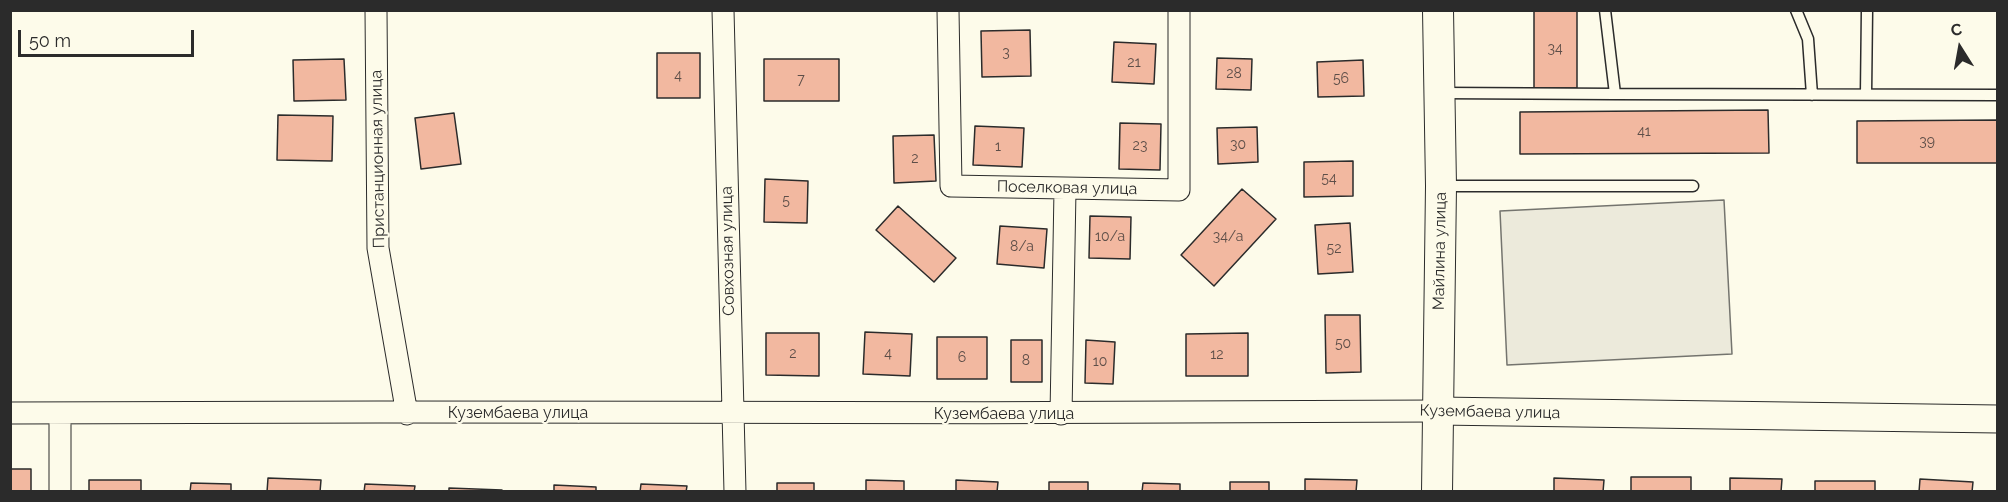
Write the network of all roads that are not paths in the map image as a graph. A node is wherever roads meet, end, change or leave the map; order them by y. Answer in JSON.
{"nodes":[{"id":1,"x":376,"y":10,"type":"edge"},
{"id":2,"x":723,"y":10,"type":"edge"},
{"id":3,"x":948,"y":10,"type":"edge"},
{"id":4,"x":1179,"y":10,"type":"edge"},
{"id":5,"x":1438,"y":10,"type":"edge"},
{"id":6,"x":1605,"y":10,"type":"edge"},
{"id":7,"x":1796,"y":10,"type":"edge"},
{"id":8,"x":1867,"y":10,"type":"edge"},
{"id":9,"x":1440,"y":93,"type":"junction"},
{"id":10,"x":1616,"y":94,"type":"junction"},
{"id":11,"x":1866,"y":94,"type":"junction"},
{"id":12,"x":1812,"y":95,"type":"junction"},
{"id":13,"x":1998,"y":95,"type":"edge"},
{"id":14,"x":1441,"y":186,"type":"junction"},
{"id":15,"x":1693,"y":186,"type":"dead end"},
{"id":16,"x":1065,"y":190,"type":"junction"},
{"id":17,"x":732,"y":411,"type":"junction"},
{"id":18,"x":1438,"y":411,"type":"junction"},
{"id":19,"x":60,"y":412,"type":"junction"},
{"id":20,"x":10,"y":413,"type":"edge"},
{"id":21,"x":407,"y":414,"type":"junction"},
{"id":22,"x":1061,"y":414,"type":"junction"},
{"id":23,"x":1998,"y":419,"type":"edge"},
{"id":24,"x":60,"y":492,"type":"edge"},
{"id":25,"x":735,"y":492,"type":"edge"},
{"id":26,"x":1437,"y":492,"type":"edge"}],
"edges":[{"from":1,"to":21,"type":"street","name":"Пристанционная улица"},
{"from":2,"to":17,"type":"street","name":"Совхозная улица"},
{"from":3,"to":16,"type":"street","name":"Поселковая улица"},
{"from":4,"to":16,"type":"street","name":"Поселковая улица"},
{"from":5,"to":9,"type":"main road","name":"Майлина улица"},
{"from":6,"to":10,"type":"lane"},
{"from":7,"to":12,"type":"lane"},
{"from":8,"to":11,"type":"lane"},
{"from":9,"to":10,"type":"lane"},
{"from":9,"to":14,"type":"main road","name":"Майлина улица"},
{"from":10,"to":12,"type":"lane"},
{"from":11,"to":12,"type":"lane"},
{"from":11,"to":13,"type":"lane"},
{"from":14,"to":15,"type":"lane"},
{"from":14,"to":18,"type":"main road","name":"Майлина улица"},
{"from":16,"to":22,"type":"street"},
{"from":17,"to":21,"type":"street","name":"Кузембаева улица"},
{"from":17,"to":22,"type":"street","name":"Кузембаева улица"},
{"from":17,"to":25,"type":"street","name":"Совхозная улица"},
{"from":18,"to":22,"type":"street","name":"Кузембаева улица"},
{"from":18,"to":23,"type":"street","name":"Кузембаева улица"},
{"from":18,"to":26,"type":"main road","name":"Майлина улица"},
{"from":19,"to":20,"type":"street","name":"Кузембаева улица"},
{"from":19,"to":21,"type":"street","name":"Кузембаева улица"},
{"from":19,"to":24,"type":"street"}]}
